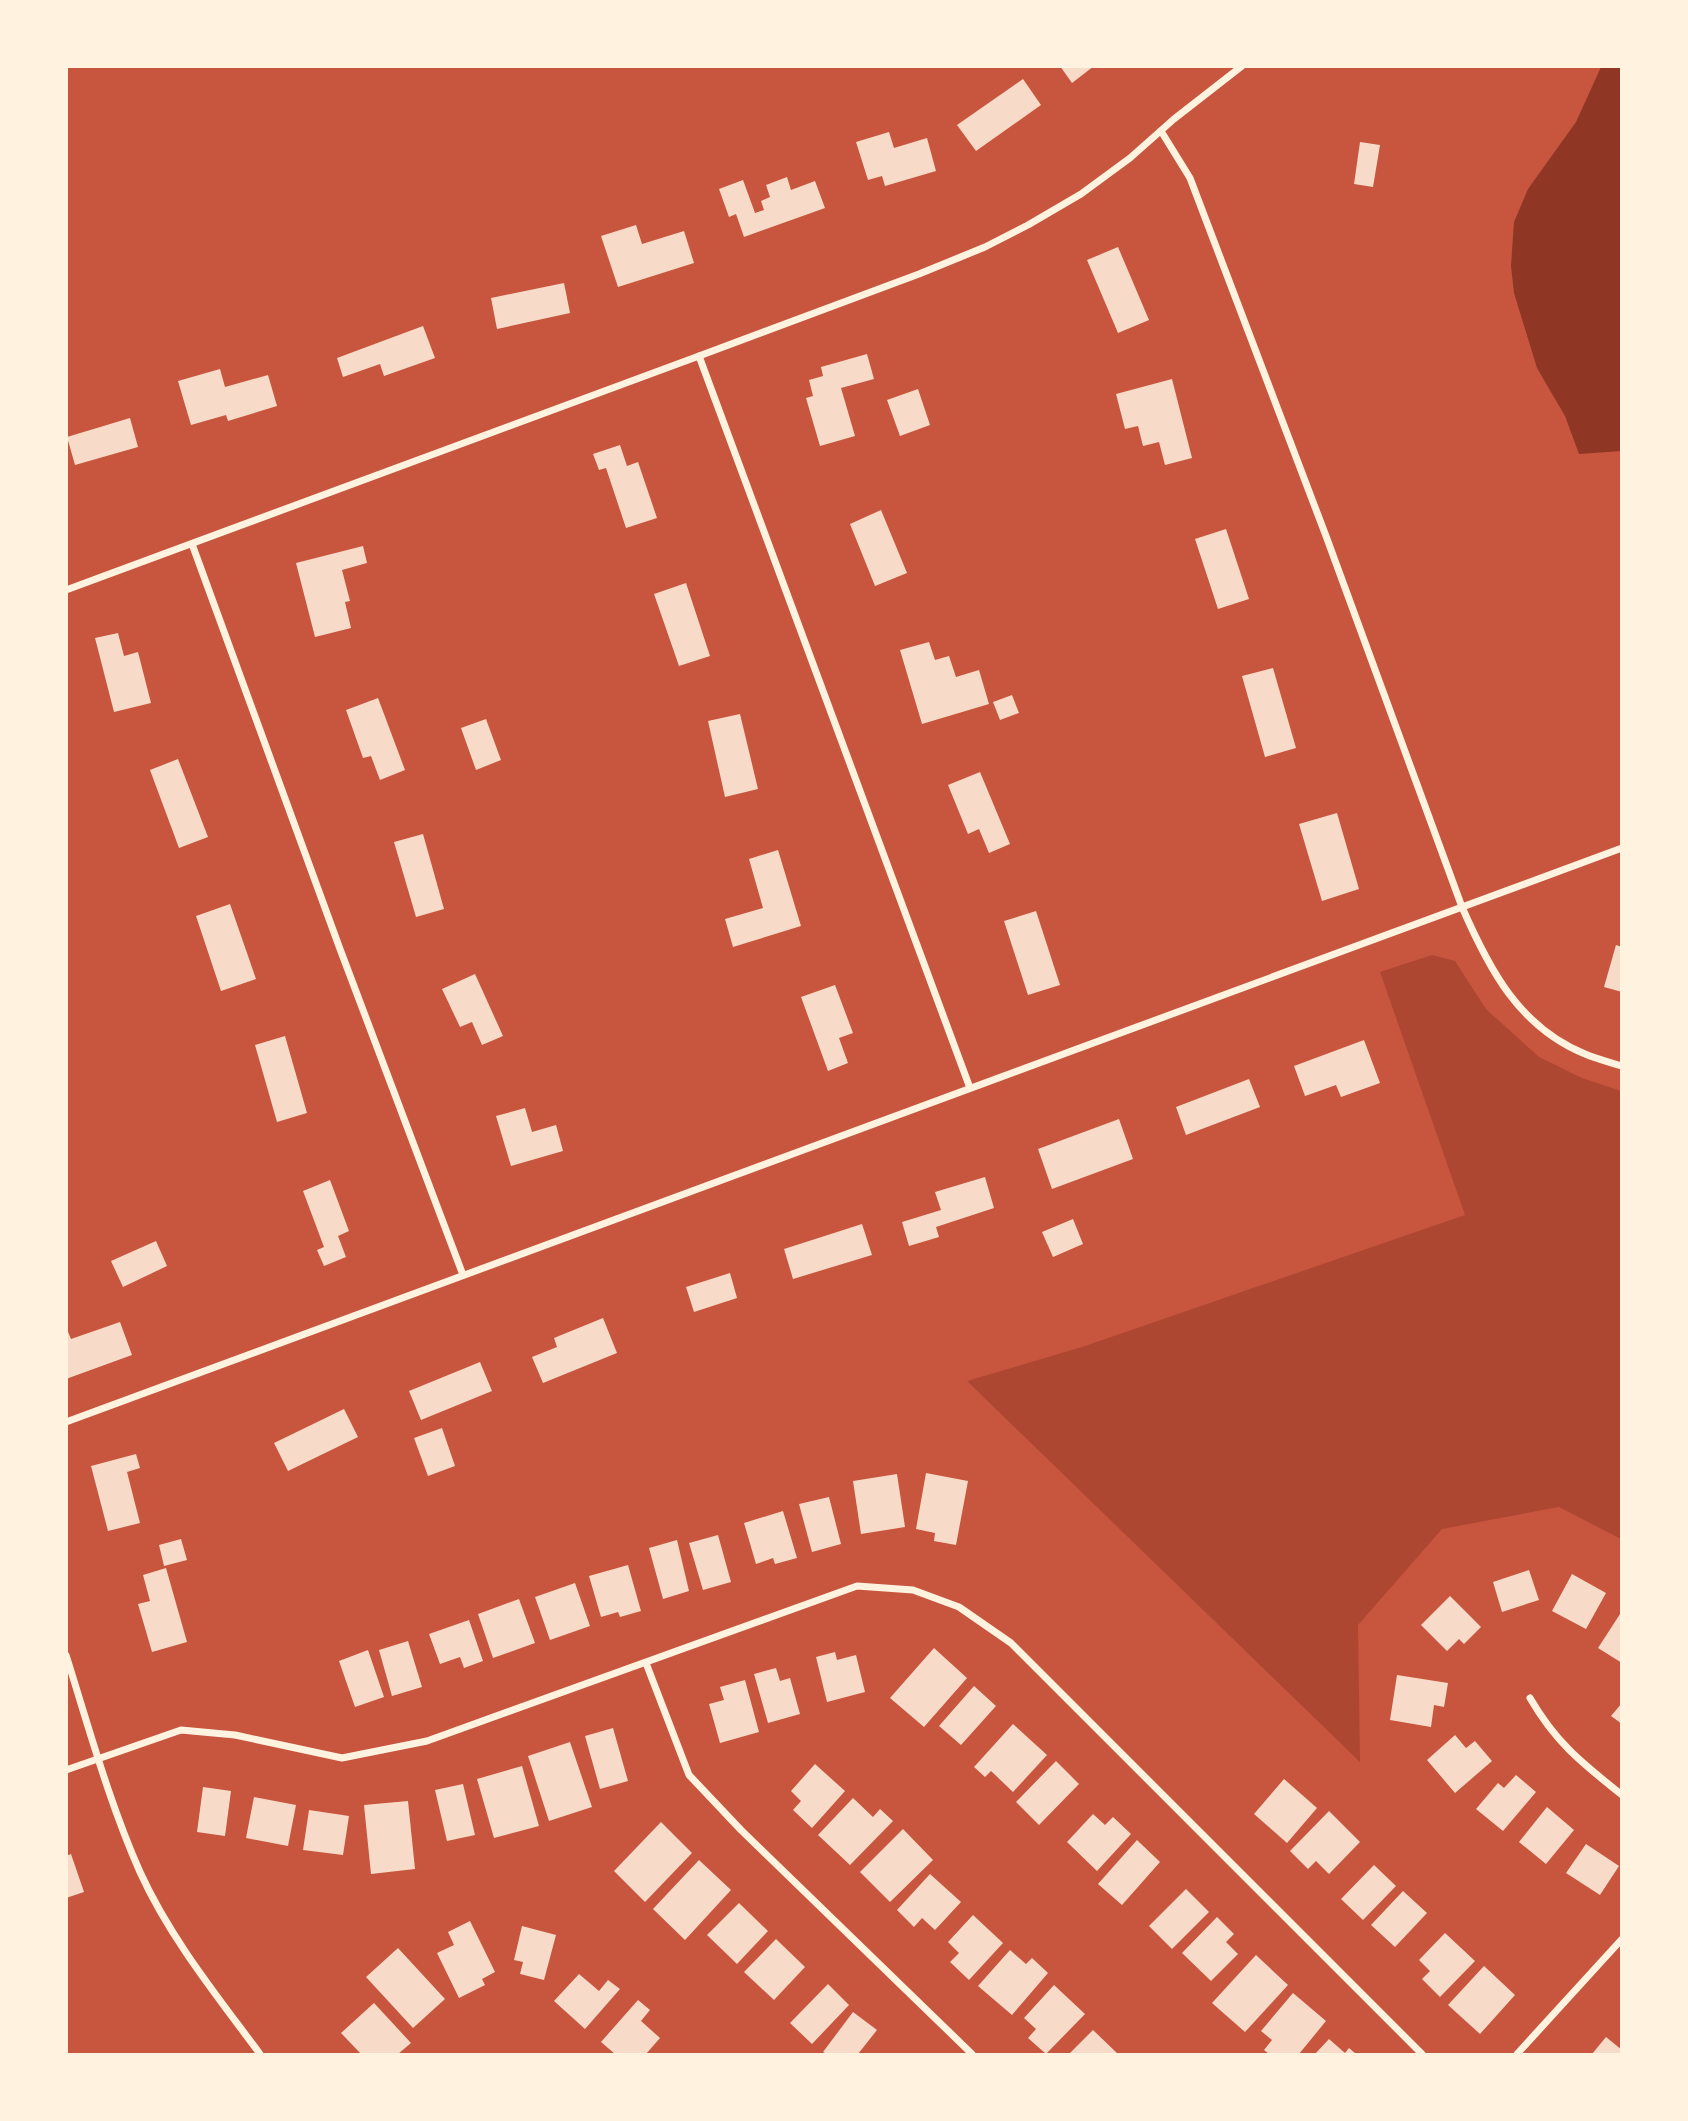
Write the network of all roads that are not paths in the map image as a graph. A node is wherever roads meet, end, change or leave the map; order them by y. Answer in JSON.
{"nodes":[{"id":1,"x":1242,"y":66,"type":"edge"},
{"id":2,"x":1161,"y":131,"type":"junction"},
{"id":3,"x":699,"y":356,"type":"junction"},
{"id":4,"x":191,"y":544,"type":"junction"},
{"id":5,"x":66,"y":590,"type":"edge"},
{"id":6,"x":1622,"y":848,"type":"edge"},
{"id":7,"x":1462,"y":907,"type":"junction"},
{"id":8,"x":1622,"y":1066,"type":"edge"},
{"id":9,"x":970,"y":1088,"type":"junction"},
{"id":10,"x":463,"y":1275,"type":"junction"},
{"id":11,"x":66,"y":1422,"type":"edge"},
{"id":12,"x":66,"y":1655,"type":"edge"},
{"id":13,"x":646,"y":1663,"type":"junction"},
{"id":14,"x":1530,"y":1698,"type":"dead end"},
{"id":15,"x":98,"y":1758,"type":"junction"},
{"id":16,"x":66,"y":1770,"type":"edge"},
{"id":17,"x":1622,"y":1795,"type":"edge"},
{"id":18,"x":1622,"y":1939,"type":"edge"},
{"id":19,"x":260,"y":2054,"type":"edge"},
{"id":20,"x":972,"y":2054,"type":"edge"},
{"id":21,"x":1422,"y":2054,"type":"edge"},
{"id":22,"x":1517,"y":2054,"type":"edge"}],
"edges":[{"from":1,"to":2,"type":"street"},
{"from":2,"to":3,"type":"street"},
{"from":2,"to":7,"type":"street"},
{"from":3,"to":4,"type":"street"},
{"from":3,"to":9,"type":"street"},
{"from":4,"to":5,"type":"street"},
{"from":4,"to":10,"type":"street"},
{"from":6,"to":7,"type":"street"},
{"from":7,"to":8,"type":"street"},
{"from":7,"to":9,"type":"street"},
{"from":9,"to":10,"type":"street"},
{"from":10,"to":11,"type":"street"},
{"from":12,"to":15,"type":"street"},
{"from":13,"to":15,"type":"street"},
{"from":13,"to":20,"type":"street"},
{"from":13,"to":21,"type":"street"},
{"from":14,"to":17,"type":"street"},
{"from":15,"to":16,"type":"street"},
{"from":15,"to":19,"type":"street"},
{"from":18,"to":22,"type":"street"}]}
